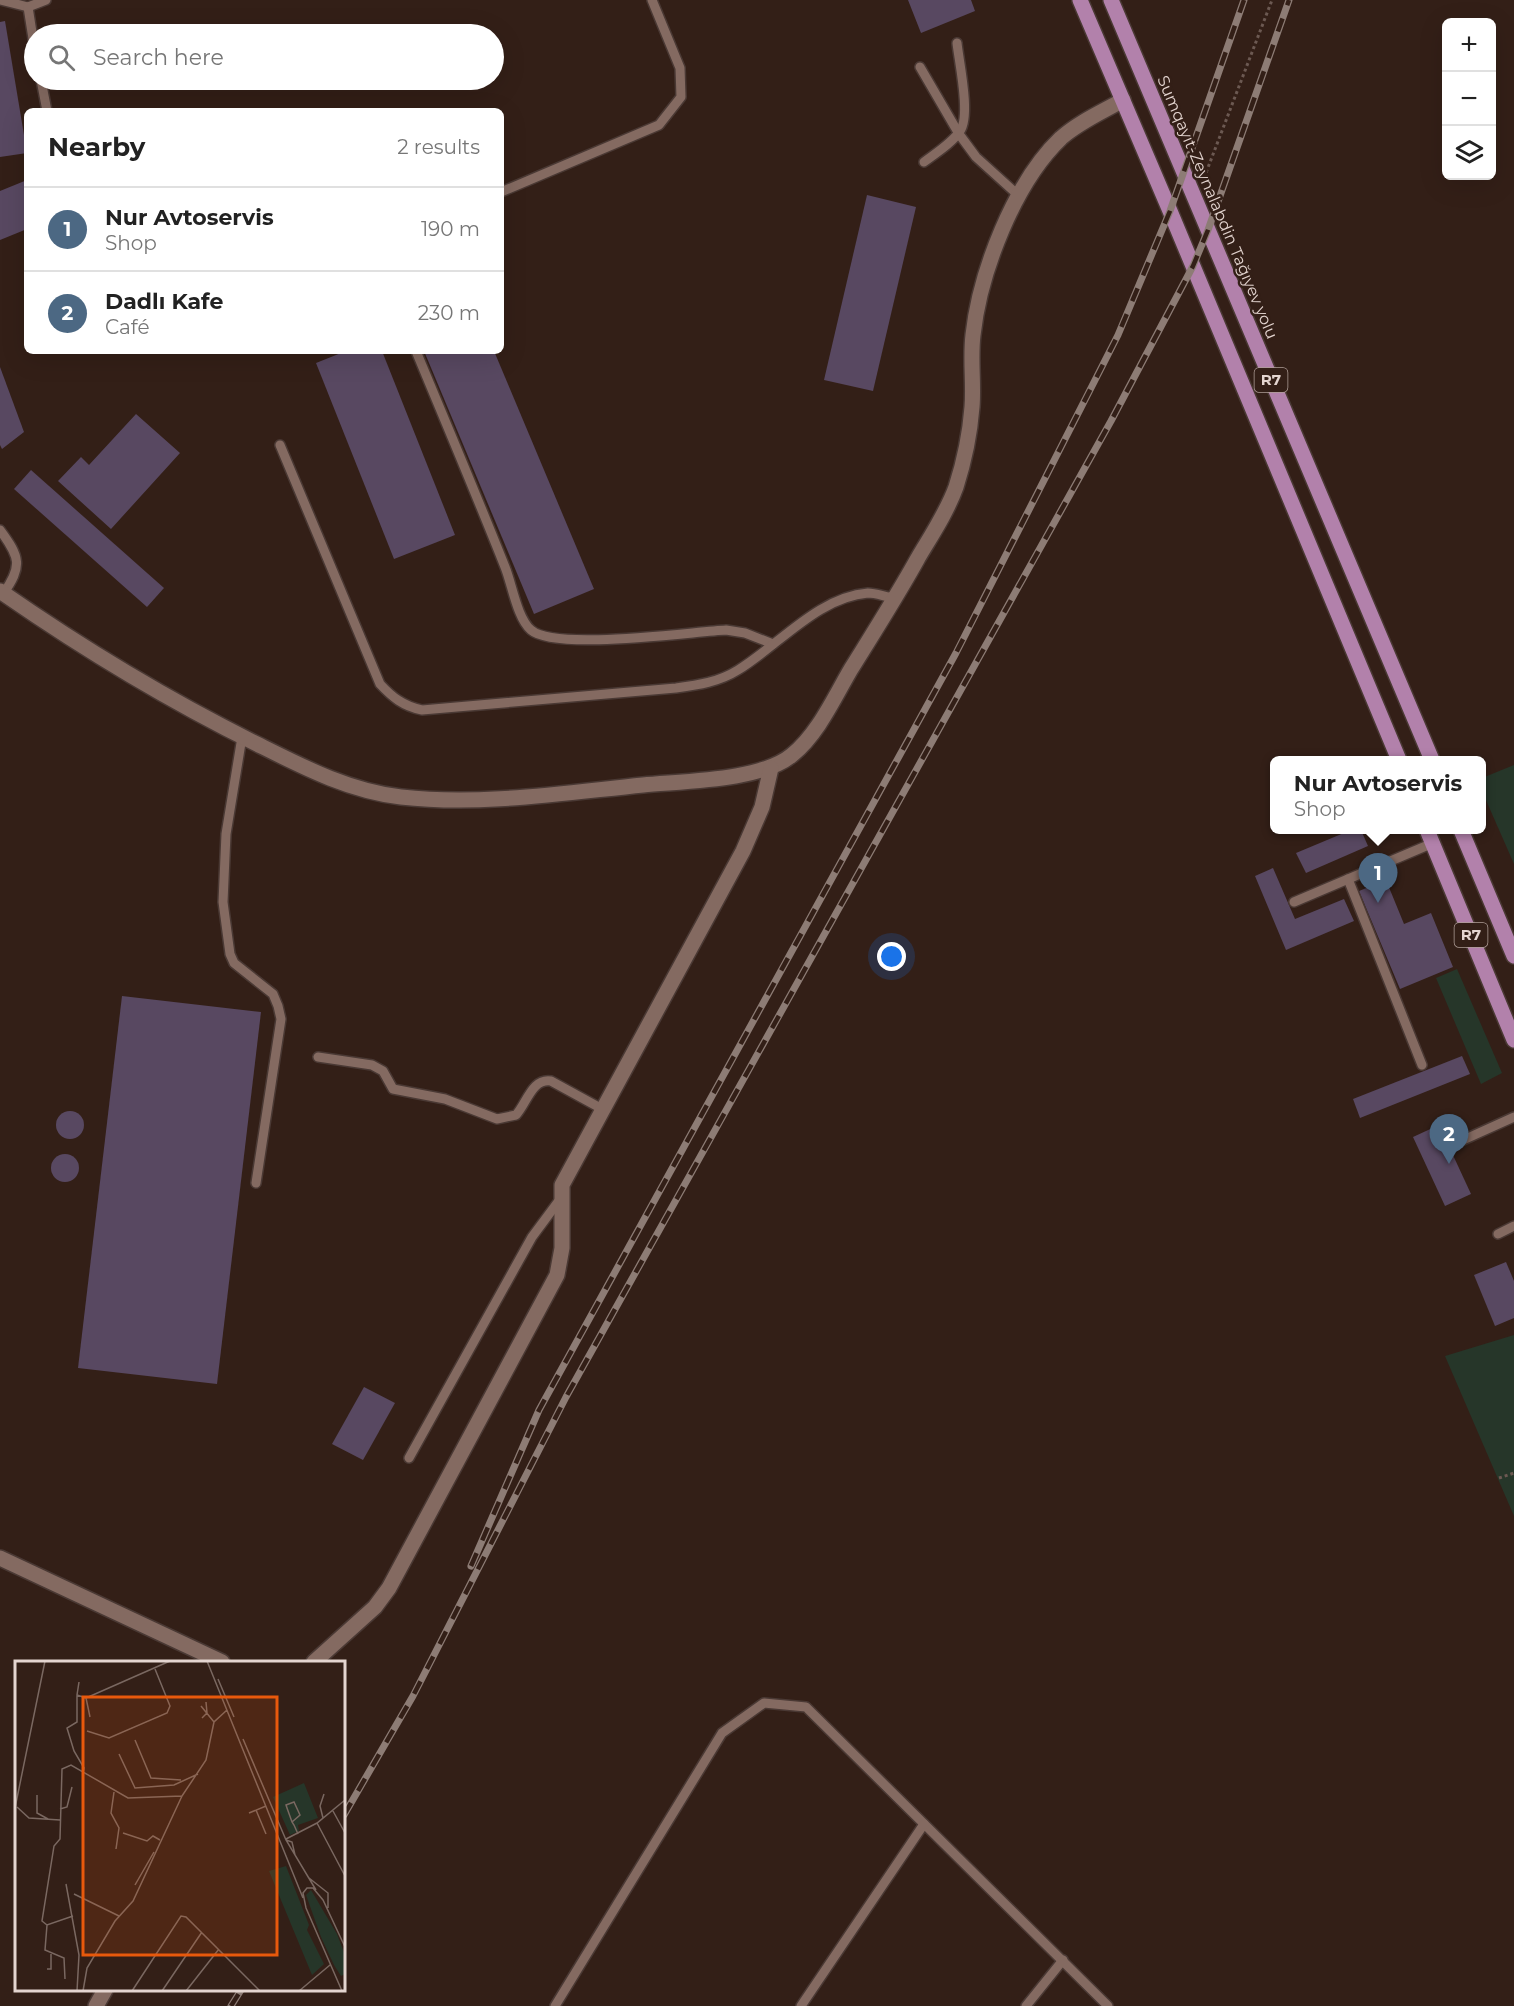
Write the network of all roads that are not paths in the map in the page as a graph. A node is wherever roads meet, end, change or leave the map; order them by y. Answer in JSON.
{"nodes":[{"id":1,"x":2,"y":0,"type":"edge"},
{"id":2,"x":46,"y":0,"type":"edge"},
{"id":3,"x":652,"y":0,"type":"edge"},
{"id":4,"x":1080,"y":0,"type":"edge"},
{"id":5,"x":1111,"y":0,"type":"edge"},
{"id":6,"x":28,"y":7,"type":"junction"},
{"id":7,"x":31,"y":24,"type":"edge"},
{"id":8,"x":957,"y":43,"type":"dead end"},
{"id":9,"x":920,"y":67,"type":"dead end"},
{"id":10,"x":43,"y":90,"type":"edge"},
{"id":11,"x":1123,"y":100,"type":"junction"},
{"id":12,"x":46,"y":108,"type":"edge"},
{"id":13,"x":959,"y":134,"type":"junction"},
{"id":14,"x":924,"y":162,"type":"dead end"},
{"id":15,"x":504,"y":191,"type":"edge"},
{"id":16,"x":1018,"y":195,"type":"junction"},
{"id":17,"x":417,"y":354,"type":"edge"},
{"id":18,"x":279,"y":446,"type":"dead end"},
{"id":19,"x":0,"y":530,"type":"edge"},
{"id":20,"x":2,"y":593,"type":"edge"},
{"id":21,"x":895,"y":598,"type":"junction"},
{"id":22,"x":773,"y":644,"type":"junction"},
{"id":23,"x":242,"y":737,"type":"junction"},
{"id":24,"x":1397,"y":756,"type":"edge"},
{"id":25,"x":1430,"y":756,"type":"edge"},
{"id":26,"x":771,"y":768,"type":"junction"},
{"id":27,"x":1463,"y":834,"type":"edge"},
{"id":28,"x":1430,"y":836,"type":"edge"},
{"id":29,"x":1348,"y":879,"type":"junction"},
{"id":30,"x":1294,"y":902,"type":"dead end"},
{"id":31,"x":1514,"y":956,"type":"edge"},
{"id":32,"x":1514,"y":1040,"type":"edge"},
{"id":33,"x":318,"y":1058,"type":"dead end"},
{"id":34,"x":1422,"y":1065,"type":"dead end"},
{"id":35,"x":604,"y":1110,"type":"junction"},
{"id":36,"x":1514,"y":1117,"type":"edge"},
{"id":37,"x":1461,"y":1142,"type":"dead end"},
{"id":38,"x":256,"y":1183,"type":"dead end"},
{"id":39,"x":561,"y":1198,"type":"junction"},
{"id":40,"x":1514,"y":1226,"type":"edge"},
{"id":41,"x":1498,"y":1234,"type":"dead end"},
{"id":42,"x":409,"y":1458,"type":"dead end"},
{"id":43,"x":0,"y":1558,"type":"edge"},
{"id":44,"x":220,"y":1661,"type":"edge"},
{"id":45,"x":315,"y":1661,"type":"edge"},
{"id":46,"x":924,"y":1824,"type":"junction"},
{"id":47,"x":1063,"y":1960,"type":"junction"},
{"id":48,"x":104,"y":1991,"type":"edge"},
{"id":49,"x":96,"y":2006,"type":"edge"},
{"id":50,"x":555,"y":2006,"type":"edge"},
{"id":51,"x":801,"y":2006,"type":"edge"},
{"id":52,"x":1026,"y":2006,"type":"edge"},
{"id":53,"x":1108,"y":2006,"type":"edge"}],
"edges":[{"from":1,"to":6,"type":"lane"},
{"from":2,"to":6,"type":"lane"},
{"from":3,"to":15,"type":"lane"},
{"from":4,"to":11,"type":"main road","number":"R7"},
{"from":5,"to":25,"type":"main road","name":"Sumqayıt-Zeynalabdin Tağıyev yolu","number":"R7"},
{"from":6,"to":7,"type":"lane"},
{"from":8,"to":13,"type":"lane"},
{"from":9,"to":13,"type":"lane"},
{"from":10,"to":12,"type":"lane"},
{"from":11,"to":16,"type":"street"},
{"from":11,"to":24,"type":"main road","number":"R7"},
{"from":13,"to":14,"type":"lane"},
{"from":13,"to":16,"type":"lane"},
{"from":16,"to":21,"type":"street"},
{"from":17,"to":22,"type":"lane"},
{"from":18,"to":22,"type":"lane"},
{"from":19,"to":20,"type":"lane"},
{"from":20,"to":23,"type":"street"},
{"from":21,"to":22,"type":"lane"},
{"from":21,"to":26,"type":"street"},
{"from":23,"to":26,"type":"street"},
{"from":23,"to":38,"type":"lane"},
{"from":26,"to":35,"type":"street"},
{"from":27,"to":31,"type":"main road","number":"R7"},
{"from":28,"to":29,"type":"lane"},
{"from":28,"to":32,"type":"main road","number":"R7"},
{"from":29,"to":30,"type":"lane"},
{"from":29,"to":34,"type":"lane"},
{"from":33,"to":35,"type":"lane"},
{"from":35,"to":39,"type":"street"},
{"from":36,"to":37,"type":"lane"},
{"from":39,"to":42,"type":"lane"},
{"from":39,"to":45,"type":"street"},
{"from":40,"to":41,"type":"lane"},
{"from":43,"to":44,"type":"street"},
{"from":46,"to":47,"type":"lane"},
{"from":46,"to":50,"type":"lane"},
{"from":46,"to":51,"type":"lane"},
{"from":47,"to":52,"type":"lane"},
{"from":47,"to":53,"type":"lane"},
{"from":48,"to":49,"type":"street"}]}
